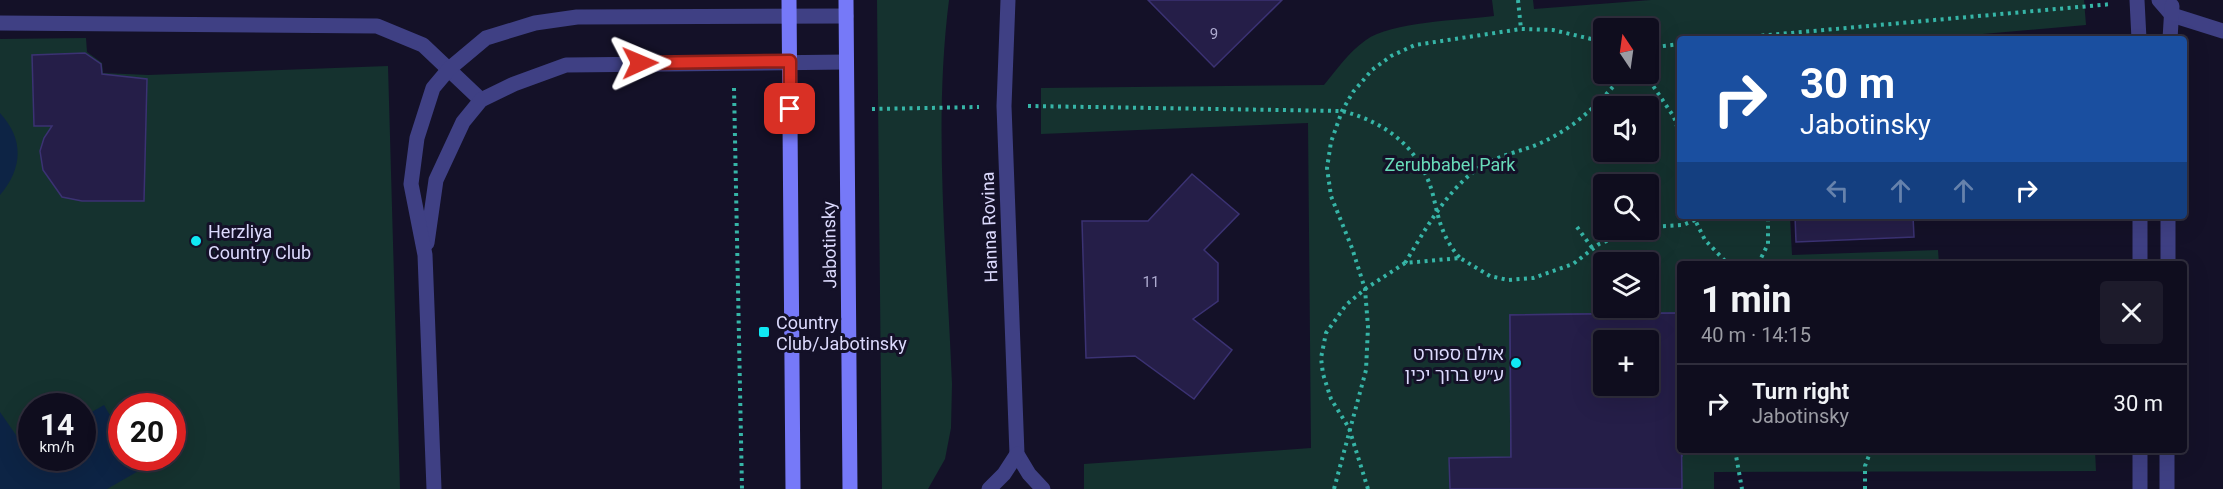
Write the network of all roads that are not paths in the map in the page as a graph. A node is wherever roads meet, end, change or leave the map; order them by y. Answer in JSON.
{"nodes":[{"id":1,"x":789,"y":0,"type":"edge"},
{"id":2,"x":846,"y":0,"type":"edge"},
{"id":3,"x":1008,"y":0,"type":"edge"},
{"id":4,"x":2159,"y":0,"type":"edge"},
{"id":5,"x":2137,"y":1,"type":"edge"},
{"id":6,"x":2172,"y":8,"type":"edge"},
{"id":7,"x":846,"y":16,"type":"junction"},
{"id":8,"x":789,"y":17,"type":"junction"},
{"id":9,"x":0,"y":23,"type":"edge"},
{"id":10,"x":2223,"y":31,"type":"edge"},
{"id":11,"x":2139,"y":36,"type":"edge"},
{"id":12,"x":2170,"y":36,"type":"edge"},
{"id":13,"x":790,"y":61,"type":"junction"},
{"id":14,"x":846,"y":62,"type":"junction"},
{"id":15,"x":449,"y":69,"type":"junction"},
{"id":16,"x":481,"y":99,"type":"junction"},
{"id":17,"x":2140,"y":219,"type":"edge"},
{"id":18,"x":2168,"y":219,"type":"edge"},
{"id":19,"x":425,"y":255,"type":"junction"},
{"id":20,"x":2140,"y":261,"type":"edge"},
{"id":21,"x":2168,"y":261,"type":"edge"},
{"id":22,"x":2140,"y":453,"type":"edge"},
{"id":23,"x":2167,"y":453,"type":"edge"},
{"id":24,"x":1017,"y":454,"type":"junction"},
{"id":25,"x":434,"y":489,"type":"edge"},
{"id":26,"x":793,"y":489,"type":"edge"},
{"id":27,"x":850,"y":489,"type":"edge"},
{"id":28,"x":989,"y":489,"type":"edge"},
{"id":29,"x":1043,"y":489,"type":"edge"},
{"id":30,"x":2140,"y":489,"type":"edge"},
{"id":31,"x":2167,"y":489,"type":"edge"}],
"edges":[{"from":1,"to":8,"type":"main road","name":"Jabotinsky"},
{"from":2,"to":7,"type":"main road","name":"Jabotinsky"},
{"from":3,"to":24,"type":"street","name":"Hanna Rovina"},
{"from":4,"to":6,"type":"street"},
{"from":5,"to":11,"type":"street"},
{"from":6,"to":10,"type":"street"},
{"from":6,"to":12,"type":"street"},
{"from":7,"to":8,"type":"street"},
{"from":7,"to":14,"type":"main road","name":"Jabotinsky"},
{"from":8,"to":13,"type":"main road","name":"Jabotinsky"},
{"from":8,"to":15,"type":"street"},
{"from":9,"to":15,"type":"street"},
{"from":13,"to":14,"type":"street"},
{"from":13,"to":16,"type":"street"},
{"from":13,"to":26,"type":"main road","name":"Jabotinsky"},
{"from":14,"to":27,"type":"main road","name":"Jabotinsky"},
{"from":15,"to":16,"type":"street"},
{"from":15,"to":19,"type":"street"},
{"from":16,"to":19,"type":"street"},
{"from":17,"to":20,"type":"street"},
{"from":18,"to":21,"type":"street"},
{"from":19,"to":25,"type":"street"},
{"from":22,"to":30,"type":"street"},
{"from":23,"to":31,"type":"street"},
{"from":24,"to":28,"type":"street"},
{"from":24,"to":29,"type":"street"}]}
